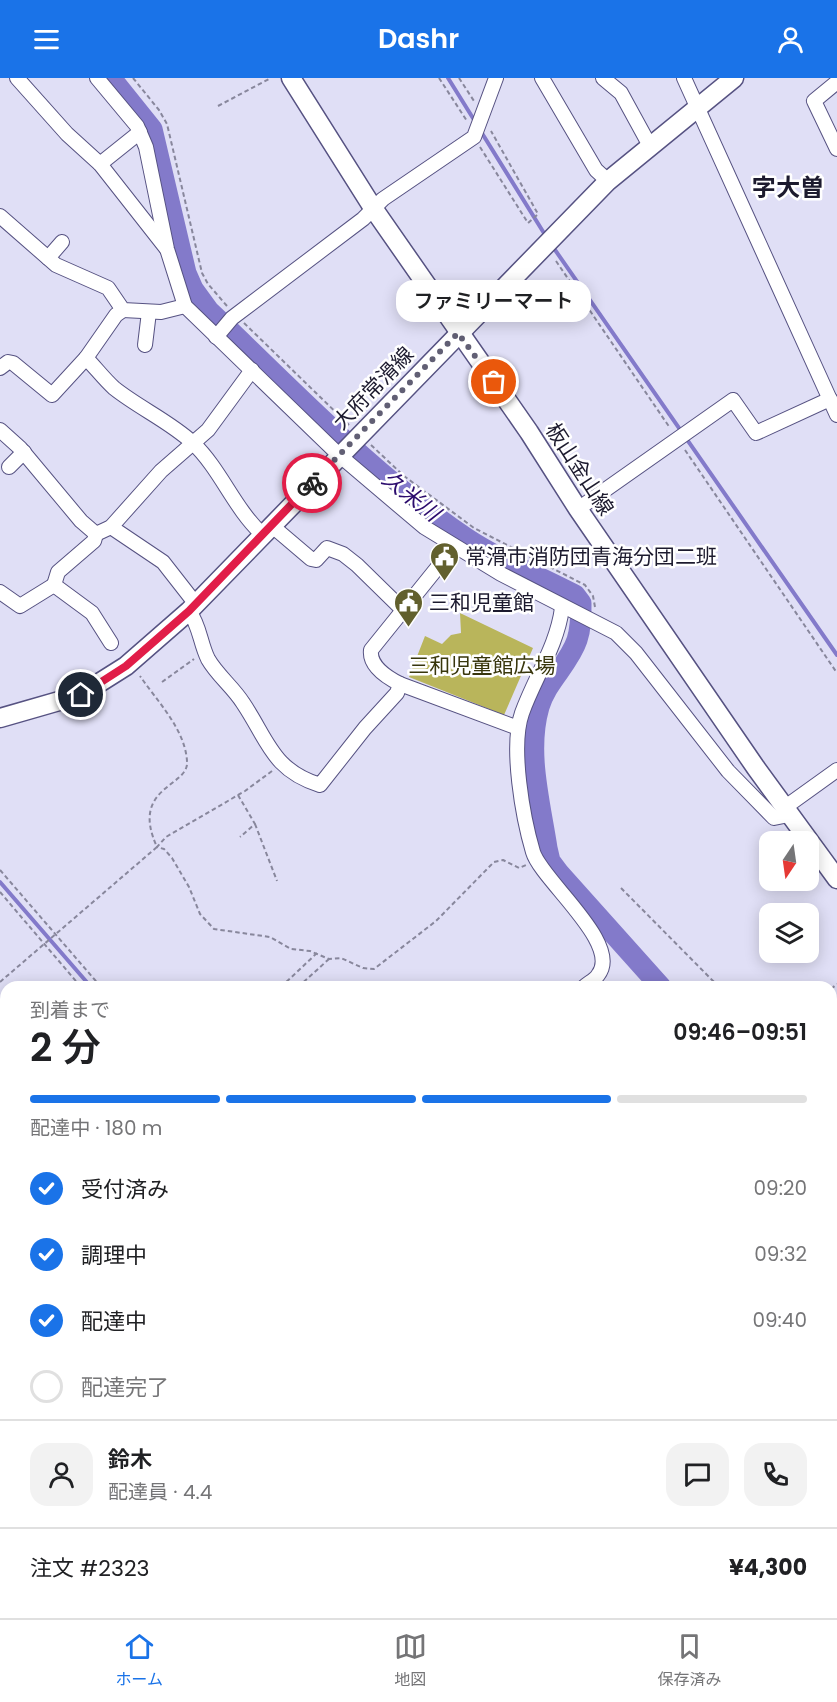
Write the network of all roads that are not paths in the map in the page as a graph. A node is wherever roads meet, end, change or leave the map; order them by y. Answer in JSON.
{"nodes":[{"id":1,"x":17,"y":78,"type":"edge"},
{"id":2,"x":97,"y":78,"type":"edge"},
{"id":3,"x":291,"y":78,"type":"edge"},
{"id":4,"x":495,"y":78,"type":"edge"},
{"id":5,"x":542,"y":78,"type":"edge"},
{"id":6,"x":603,"y":78,"type":"edge"},
{"id":7,"x":684,"y":78,"type":"edge"},
{"id":8,"x":734,"y":78,"type":"edge"},
{"id":9,"x":837,"y":82,"type":"edge"},
{"id":10,"x":698,"y":107,"type":"junction"},
{"id":11,"x":140,"y":132,"type":"junction"},
{"id":12,"x":650,"y":146,"type":"junction"},
{"id":13,"x":837,"y":149,"type":"edge"},
{"id":14,"x":100,"y":164,"type":"junction"},
{"id":15,"x":608,"y":181,"type":"junction"},
{"id":16,"x":373,"y":208,"type":"junction"},
{"id":17,"x":0,"y":216,"type":"edge"},
{"id":18,"x":62,"y":242,"type":"dead end"},
{"id":19,"x":167,"y":249,"type":"junction"},
{"id":20,"x":48,"y":258,"type":"junction"},
{"id":21,"x":185,"y":306,"type":"junction"},
{"id":22,"x":123,"y":310,"type":"junction"},
{"id":23,"x":149,"y":312,"type":"junction"},
{"id":24,"x":458,"y":333,"type":"junction"},
{"id":25,"x":218,"y":335,"type":"junction"},
{"id":26,"x":145,"y":345,"type":"dead end"},
{"id":27,"x":86,"y":358,"type":"junction"},
{"id":28,"x":10,"y":362,"type":"edge"},
{"id":29,"x":252,"y":370,"type":"junction"},
{"id":30,"x":830,"y":399,"type":"junction"},
{"id":31,"x":837,"y":415,"type":"edge"},
{"id":32,"x":0,"y":430,"type":"edge"},
{"id":33,"x":194,"y":444,"type":"junction"},
{"id":34,"x":24,"y":452,"type":"junction"},
{"id":35,"x":339,"y":455,"type":"junction"},
{"id":36,"x":9,"y":467,"type":"dead end"},
{"id":37,"x":578,"y":509,"type":"junction"},
{"id":38,"x":111,"y":527,"type":"junction"},
{"id":39,"x":266,"y":530,"type":"junction"},
{"id":40,"x":96,"y":534,"type":"junction"},
{"id":41,"x":454,"y":547,"type":"junction"},
{"id":42,"x":54,"y":585,"type":"junction"},
{"id":43,"x":0,"y":592,"type":"edge"},
{"id":44,"x":192,"y":607,"type":"junction"},
{"id":45,"x":562,"y":608,"type":"junction"},
{"id":46,"x":403,"y":610,"type":"junction"},
{"id":47,"x":111,"y":642,"type":"dead end"},
{"id":48,"x":400,"y":684,"type":"junction"},
{"id":49,"x":0,"y":718,"type":"edge"},
{"id":50,"x":518,"y":728,"type":"junction"},
{"id":51,"x":837,"y":770,"type":"edge"},
{"id":52,"x":786,"y":811,"type":"junction"},
{"id":53,"x":837,"y":879,"type":"edge"},
{"id":54,"x":592,"y":981,"type":"edge"}],
"edges":[{"from":1,"to":14,"type":"street"},
{"from":2,"to":11,"type":"street"},
{"from":3,"to":16,"type":"main road","name":"板山金山線"},
{"from":4,"to":16,"type":"street"},
{"from":5,"to":15,"type":"street"},
{"from":6,"to":12,"type":"street"},
{"from":7,"to":10,"type":"street"},
{"from":8,"to":10,"type":"main road","name":"大府常滑線"},
{"from":9,"to":13,"type":"street"},
{"from":10,"to":12,"type":"main road","name":"大府常滑線"},
{"from":10,"to":30,"type":"street"},
{"from":11,"to":14,"type":"street"},
{"from":11,"to":19,"type":"street"},
{"from":12,"to":15,"type":"main road","name":"大府常滑線"},
{"from":14,"to":19,"type":"street"},
{"from":15,"to":24,"type":"main road","name":"大府常滑線"},
{"from":16,"to":24,"type":"main road","name":"板山金山線"},
{"from":16,"to":25,"type":"street"},
{"from":17,"to":20,"type":"street"},
{"from":18,"to":20,"type":"street"},
{"from":19,"to":21,"type":"street"},
{"from":20,"to":22,"type":"street"},
{"from":21,"to":23,"type":"street"},
{"from":21,"to":25,"type":"street"},
{"from":22,"to":23,"type":"street"},
{"from":22,"to":27,"type":"street"},
{"from":23,"to":26,"type":"street"},
{"from":24,"to":35,"type":"main road","name":"大府常滑線"},
{"from":24,"to":37,"type":"main road","name":"板山金山線"},
{"from":25,"to":29,"type":"street"},
{"from":27,"to":28,"type":"street"},
{"from":27,"to":33,"type":"street"},
{"from":29,"to":33,"type":"street"},
{"from":29,"to":35,"type":"street"},
{"from":30,"to":31,"type":"street"},
{"from":30,"to":37,"type":"street"},
{"from":32,"to":34,"type":"street"},
{"from":33,"to":38,"type":"street"},
{"from":33,"to":39,"type":"street"},
{"from":34,"to":36,"type":"street"},
{"from":34,"to":40,"type":"street"},
{"from":35,"to":39,"type":"main road","name":"大府常滑線"},
{"from":35,"to":41,"type":"street"},
{"from":37,"to":52,"type":"main road","name":"板山金山線"},
{"from":38,"to":40,"type":"street"},
{"from":38,"to":44,"type":"street"},
{"from":39,"to":44,"type":"main road","name":"大府常滑線"},
{"from":39,"to":46,"type":"street"},
{"from":40,"to":42,"type":"street"},
{"from":41,"to":45,"type":"street"},
{"from":41,"to":46,"type":"street"},
{"from":42,"to":43,"type":"street"},
{"from":42,"to":47,"type":"street"},
{"from":44,"to":48,"type":"street"},
{"from":44,"to":49,"type":"main road","name":"大府常滑線"},
{"from":45,"to":50,"type":"street"},
{"from":45,"to":52,"type":"street"},
{"from":46,"to":48,"type":"street"},
{"from":48,"to":50,"type":"street"},
{"from":50,"to":54,"type":"street"},
{"from":51,"to":52,"type":"street"},
{"from":52,"to":53,"type":"main road","name":"板山金山線"}]}
